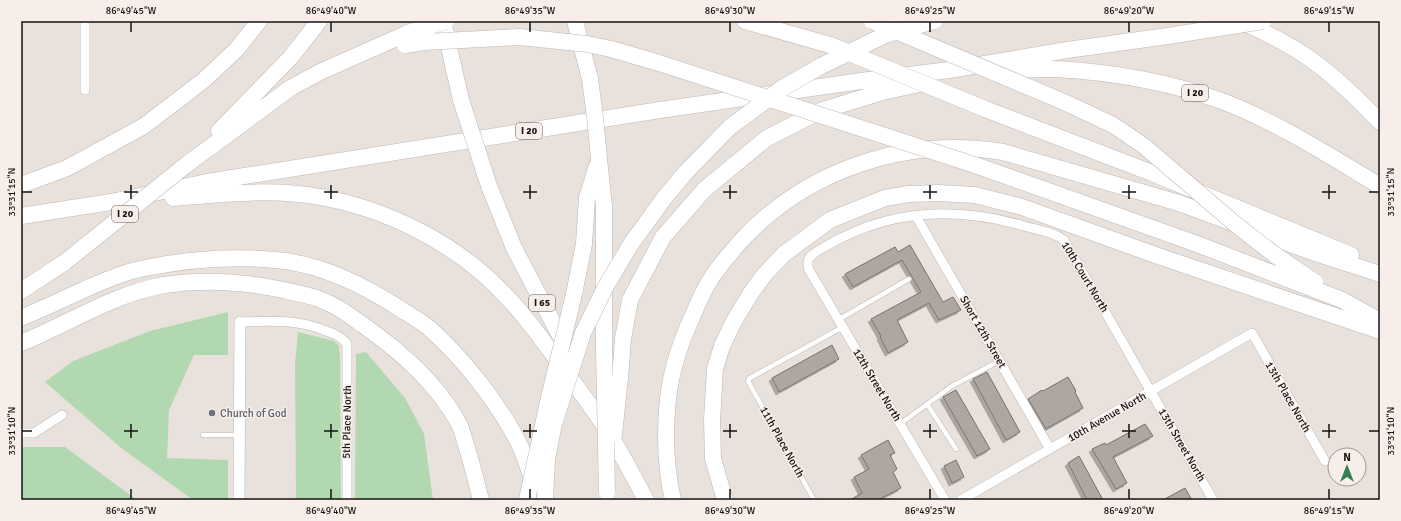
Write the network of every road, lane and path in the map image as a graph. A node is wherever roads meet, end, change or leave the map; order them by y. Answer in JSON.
{"nodes":[{"id":1,"x":85,"y":21,"type":"edge"},
{"id":2,"x":259,"y":21,"type":"edge"},
{"id":3,"x":319,"y":21,"type":"edge"},
{"id":4,"x":445,"y":21,"type":"edge"},
{"id":5,"x":576,"y":21,"type":"edge"},
{"id":6,"x":745,"y":21,"type":"edge"},
{"id":7,"x":783,"y":21,"type":"edge"},
{"id":8,"x":872,"y":21,"type":"edge"},
{"id":9,"x":934,"y":21,"type":"edge"},
{"id":10,"x":1240,"y":21,"type":"edge"},
{"id":11,"x":1263,"y":21,"type":"edge"},
{"id":12,"x":830,"y":45,"type":"junction"},
{"id":13,"x":356,"y":55,"type":"junction"},
{"id":14,"x":949,"y":70,"type":"junction"},
{"id":15,"x":990,"y":70,"type":"junction"},
{"id":16,"x":85,"y":90,"type":"dead end"},
{"id":17,"x":1380,"y":122,"type":"edge"},
{"id":18,"x":599,"y":159,"type":"junction"},
{"id":19,"x":186,"y":165,"type":"junction"},
{"id":20,"x":21,"y":185,"type":"edge"},
{"id":21,"x":1380,"y":186,"type":"edge"},
{"id":22,"x":112,"y":202,"type":"junction"},
{"id":23,"x":21,"y":216,"type":"edge"},
{"id":24,"x":916,"y":216,"type":"junction"},
{"id":25,"x":1380,"y":267,"type":"edge"},
{"id":26,"x":809,"y":270,"type":"joint"},
{"id":27,"x":1380,"y":274,"type":"edge"},
{"id":28,"x":909,"y":279,"type":"dead end"},
{"id":29,"x":21,"y":291,"type":"edge"},
{"id":30,"x":1342,"y":300,"type":"junction"},
{"id":31,"x":21,"y":318,"type":"edge"},
{"id":32,"x":1380,"y":321,"type":"edge"},
{"id":33,"x":240,"y":322,"type":"joint"},
{"id":34,"x":840,"y":324,"type":"junction"},
{"id":35,"x":1380,"y":331,"type":"edge"},
{"id":36,"x":1252,"y":333,"type":"joint"},
{"id":37,"x":24,"y":342,"type":"edge"},
{"id":38,"x":999,"y":361,"type":"junction"},
{"id":39,"x":1151,"y":391,"type":"junction"},
{"id":40,"x":927,"y":404,"type":"junction"},
{"id":41,"x":62,"y":416,"type":"dead end"},
{"id":42,"x":599,"y":418,"type":"junction"},
{"id":43,"x":900,"y":424,"type":"junction"},
{"id":44,"x":21,"y":433,"type":"edge"},
{"id":45,"x":203,"y":435,"type":"dead end"},
{"id":46,"x":239,"y":435,"type":"junction"},
{"id":47,"x":956,"y":449,"type":"dead end"},
{"id":48,"x":1050,"y":449,"type":"junction"},
{"id":49,"x":1325,"y":462,"type":"dead end"},
{"id":50,"x":607,"y":496,"type":"edge"},
{"id":51,"x":239,"y":500,"type":"edge"},
{"id":52,"x":347,"y":500,"type":"edge"},
{"id":53,"x":481,"y":500,"type":"edge"},
{"id":54,"x":527,"y":500,"type":"edge"},
{"id":55,"x":538,"y":500,"type":"edge"},
{"id":56,"x":545,"y":500,"type":"edge"},
{"id":57,"x":646,"y":500,"type":"edge"},
{"id":58,"x":673,"y":500,"type":"edge"},
{"id":59,"x":725,"y":500,"type":"edge"},
{"id":60,"x":814,"y":500,"type":"edge"},
{"id":61,"x":945,"y":500,"type":"edge"},
{"id":62,"x":961,"y":500,"type":"edge"},
{"id":63,"x":1213,"y":500,"type":"edge"}],
"edges":[{"from":1,"to":16,"type":"street"},
{"from":2,"to":20,"type":"highway"},
{"from":3,"to":19,"type":"highway"},
{"from":4,"to":13,"type":"highway","number":"I 20","bridge":true},
{"from":4,"to":42,"type":"highway","number":"I 65","bridge":true},
{"from":5,"to":18,"type":"highway","bridge":true},
{"from":6,"to":12,"type":"highway"},
{"from":7,"to":12,"type":"highway"},
{"from":8,"to":30,"type":"highway","bridge":true},
{"from":9,"to":56,"type":"highway","bridge":true},
{"from":10,"to":17,"type":"highway"},
{"from":11,"to":14,"type":"highway","bridge":true},
{"from":12,"to":25,"type":"highway","bridge":true},
{"from":13,"to":19,"type":"highway","number":"I 20"},
{"from":13,"to":30,"type":"highway","bridge":true},
{"from":14,"to":15,"type":"highway","number":"I 20"},
{"from":14,"to":22,"type":"highway","number":"I 20"},
{"from":15,"to":21,"type":"highway","number":"I 20"},
{"from":15,"to":50,"type":"highway","bridge":true},
{"from":18,"to":50,"type":"highway","bridge":true},
{"from":18,"to":54,"type":"highway","bridge":true},
{"from":19,"to":29,"type":"highway","number":"I 20","bridge":true},
{"from":22,"to":23,"type":"highway","number":"I 20"},
{"from":22,"to":42,"type":"highway"},
{"from":24,"to":26,"type":"street","name":"10th Court North"},
{"from":24,"to":38,"type":"street","name":"Short 12th Street"},
{"from":24,"to":39,"type":"street","name":"10th Court North"},
{"from":26,"to":34,"type":"street","name":"12th Street North"},
{"from":27,"to":58,"type":"highway"},
{"from":28,"to":34,"type":"lane"},
{"from":30,"to":32,"type":"highway"},
{"from":31,"to":55,"type":"highway"},
{"from":33,"to":46,"type":"street"},
{"from":33,"to":52,"type":"street","name":"5th Place North"},
{"from":34,"to":43,"type":"street","name":"12th Street North"},
{"from":34,"to":60,"type":"lane","name":"11th Place North"},
{"from":35,"to":59,"type":"highway"},
{"from":36,"to":39,"type":"street","name":"10th Avenue North"},
{"from":36,"to":49,"type":"street","name":"13th Place North"},
{"from":37,"to":53,"type":"highway"},
{"from":38,"to":40,"type":"lane"},
{"from":38,"to":48,"type":"street","name":"Short 12th Street"},
{"from":39,"to":48,"type":"street","name":"10th Avenue North"},
{"from":39,"to":63,"type":"street","name":"13th Street North"},
{"from":40,"to":43,"type":"lane"},
{"from":40,"to":47,"type":"lane"},
{"from":41,"to":44,"type":"street"},
{"from":42,"to":57,"type":"highway","number":"I 65"},
{"from":43,"to":61,"type":"street","name":"12th Street North"},
{"from":45,"to":46,"type":"lane"},
{"from":46,"to":51,"type":"street"},
{"from":48,"to":62,"type":"street","name":"10th Avenue North"}]}
